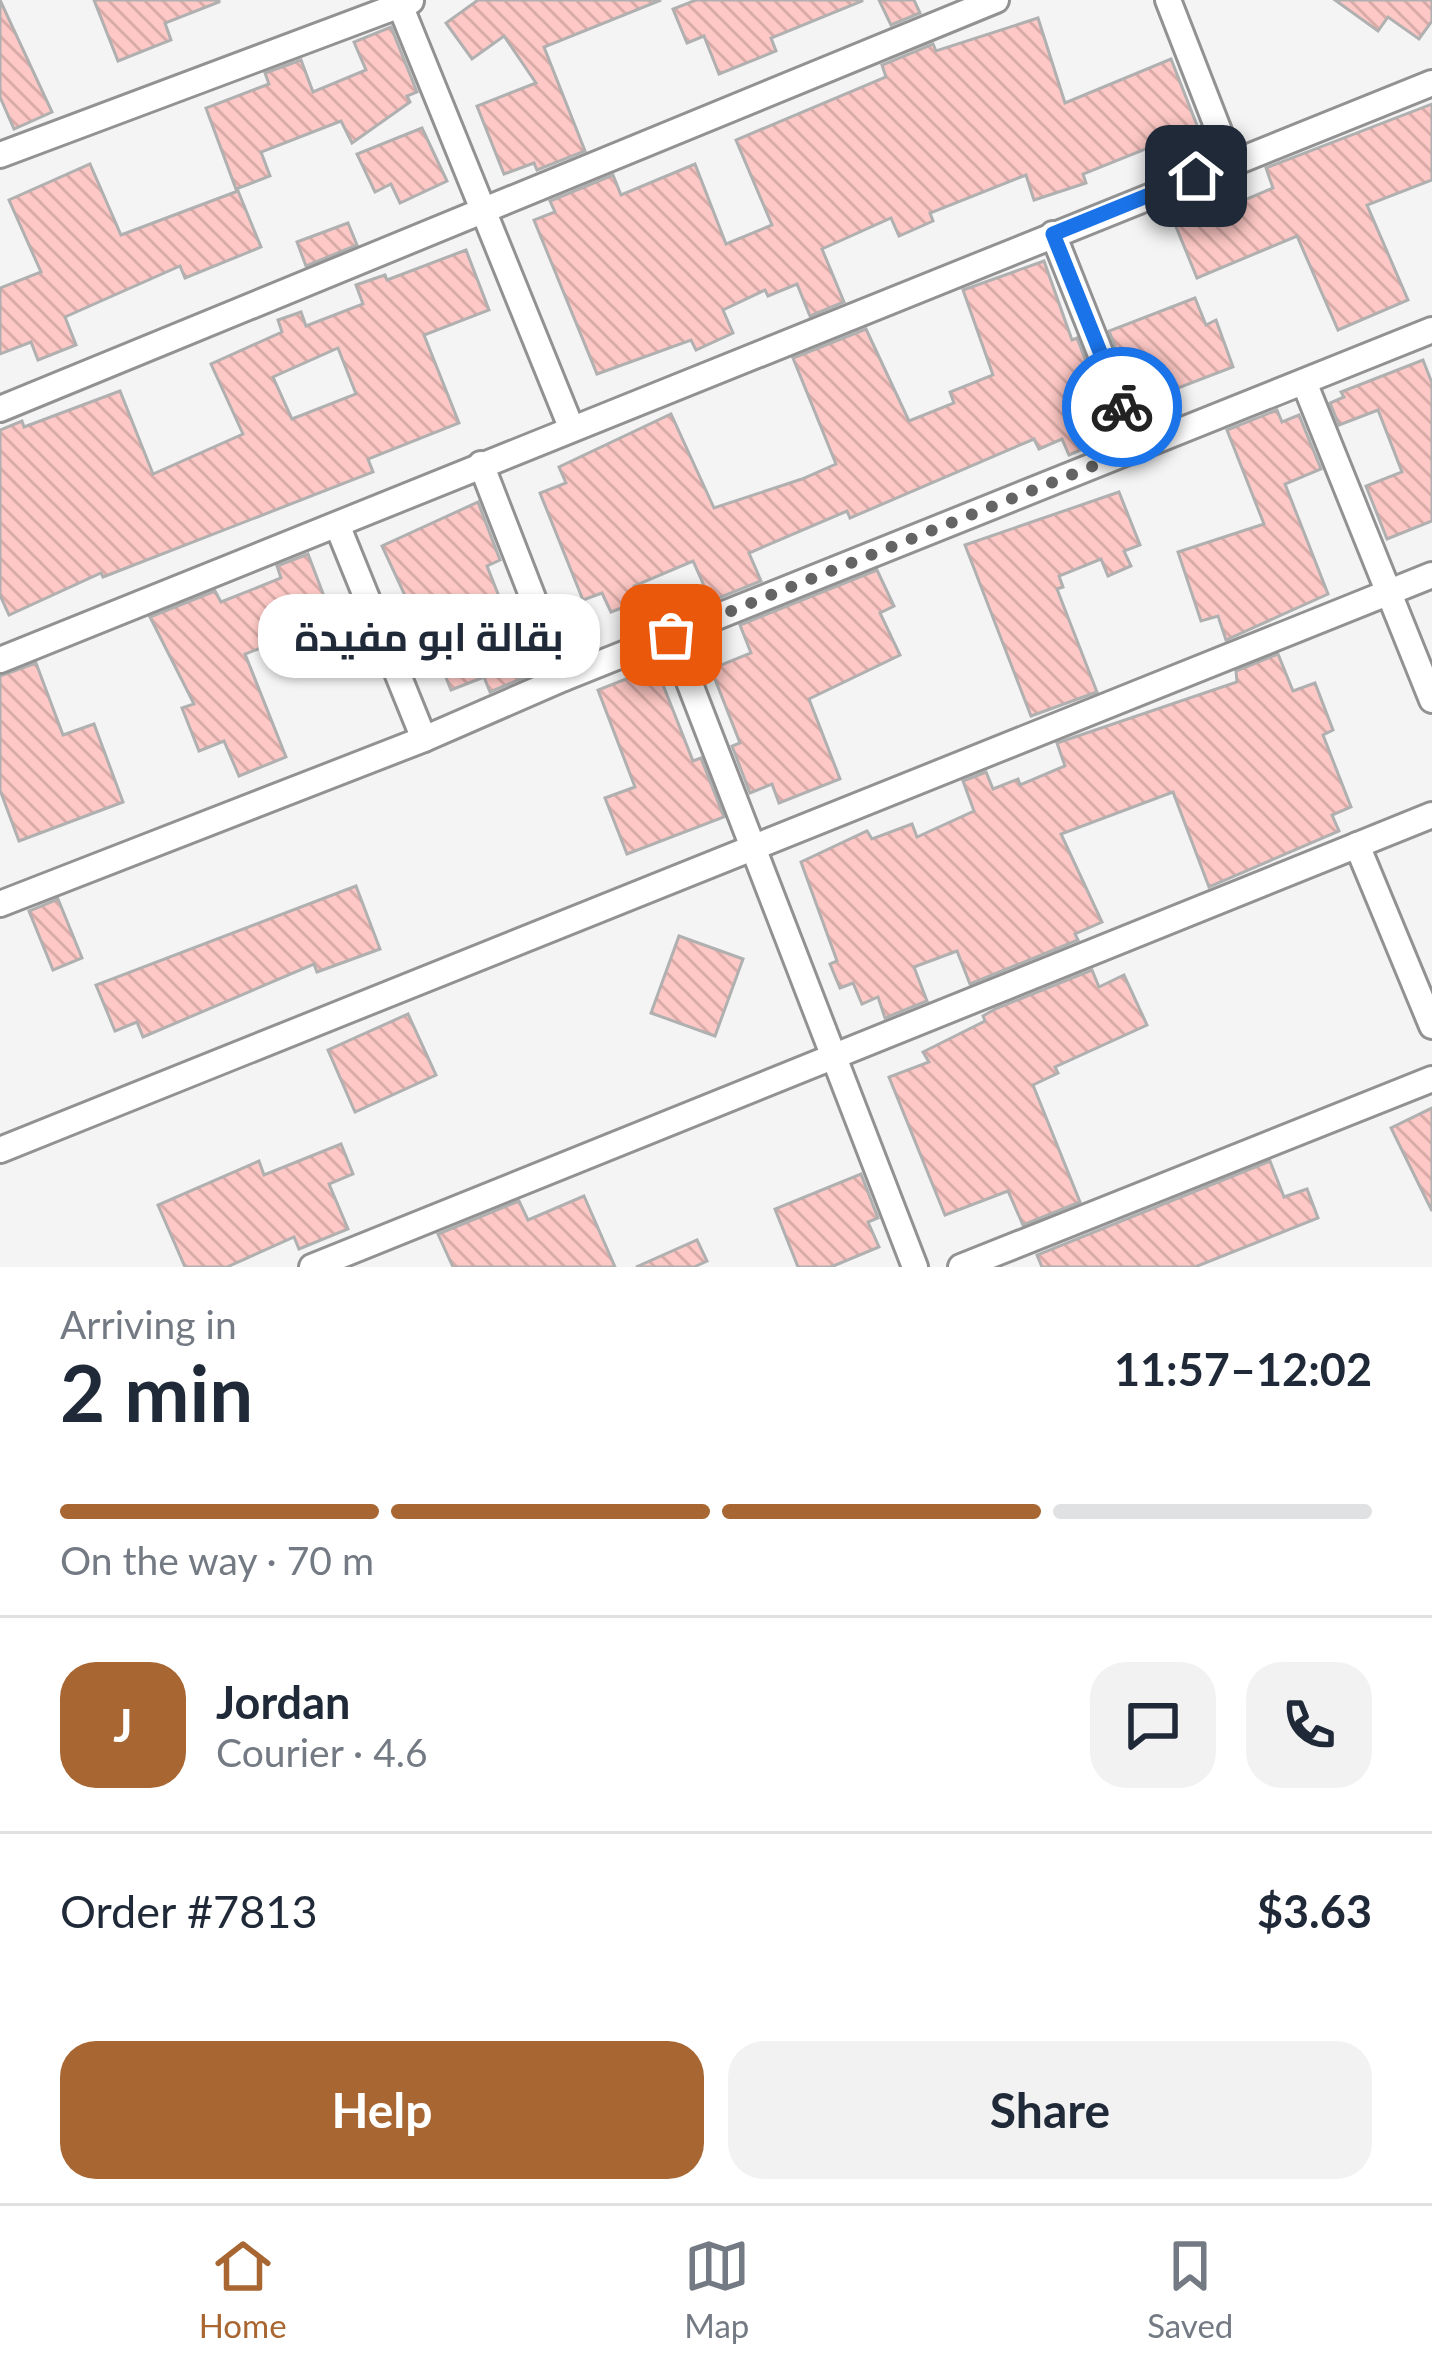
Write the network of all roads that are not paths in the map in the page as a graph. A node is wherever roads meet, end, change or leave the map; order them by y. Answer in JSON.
{"nodes":[{"id":1,"x":996,"y":0,"type":"edge"},
{"id":2,"x":1168,"y":0,"type":"edge"},
{"id":3,"x":404,"y":2,"type":"edge"},
{"id":4,"x":1432,"y":83,"type":"edge"},
{"id":5,"x":0,"y":154,"type":"edge"},
{"id":6,"x":1231,"y":162,"type":"junction"},
{"id":7,"x":484,"y":207,"type":"junction"},
{"id":8,"x":1053,"y":234,"type":"junction"},
{"id":9,"x":1432,"y":330,"type":"edge"},
{"id":10,"x":1304,"y":382,"type":"junction"},
{"id":11,"x":0,"y":409,"type":"edge"},
{"id":12,"x":571,"y":427,"type":"junction"},
{"id":13,"x":1138,"y":448,"type":"junction"},
{"id":14,"x":481,"y":464,"type":"junction"},
{"id":15,"x":338,"y":527,"type":"junction"},
{"id":16,"x":1432,"y":575,"type":"edge"},
{"id":17,"x":1389,"y":593,"type":"junction"},
{"id":18,"x":671,"y":635,"type":"junction"},
{"id":19,"x":0,"y":660,"type":"edge"},
{"id":20,"x":564,"y":678,"type":"junction"},
{"id":21,"x":1432,"y":700,"type":"edge"},
{"id":22,"x":424,"y":740,"type":"junction"},
{"id":23,"x":1432,"y":815,"type":"edge"},
{"id":24,"x":1357,"y":845,"type":"junction"},
{"id":25,"x":752,"y":848,"type":"junction"},
{"id":26,"x":0,"y":904,"type":"edge"},
{"id":27,"x":1432,"y":1026,"type":"edge"},
{"id":28,"x":833,"y":1057,"type":"junction"},
{"id":29,"x":1432,"y":1079,"type":"edge"},
{"id":30,"x":0,"y":1150,"type":"edge"},
{"id":31,"x":312,"y":1267,"type":"edge"},
{"id":32,"x":915,"y":1267,"type":"edge"},
{"id":33,"x":961,"y":1267,"type":"edge"}],
"edges":[{"from":1,"to":7,"type":"street"},
{"from":2,"to":6,"type":"street"},
{"from":3,"to":5,"type":"street"},
{"from":3,"to":7,"type":"street"},
{"from":4,"to":6,"type":"street"},
{"from":6,"to":8,"type":"street"},
{"from":7,"to":11,"type":"street"},
{"from":7,"to":12,"type":"street"},
{"from":8,"to":12,"type":"street"},
{"from":8,"to":13,"type":"street"},
{"from":9,"to":10,"type":"street"},
{"from":10,"to":13,"type":"street"},
{"from":10,"to":17,"type":"street"},
{"from":12,"to":14,"type":"street"},
{"from":13,"to":18,"type":"street"},
{"from":14,"to":15,"type":"street"},
{"from":14,"to":20,"type":"street"},
{"from":15,"to":19,"type":"street"},
{"from":15,"to":22,"type":"street"},
{"from":16,"to":17,"type":"street"},
{"from":17,"to":21,"type":"street"},
{"from":17,"to":25,"type":"street"},
{"from":18,"to":20,"type":"street"},
{"from":18,"to":25,"type":"street"},
{"from":20,"to":22,"type":"street"},
{"from":22,"to":26,"type":"street"},
{"from":23,"to":24,"type":"street"},
{"from":24,"to":27,"type":"street"},
{"from":24,"to":28,"type":"street"},
{"from":25,"to":28,"type":"street"},
{"from":25,"to":30,"type":"street"},
{"from":28,"to":31,"type":"street"},
{"from":28,"to":32,"type":"street"},
{"from":29,"to":33,"type":"street"}]}
